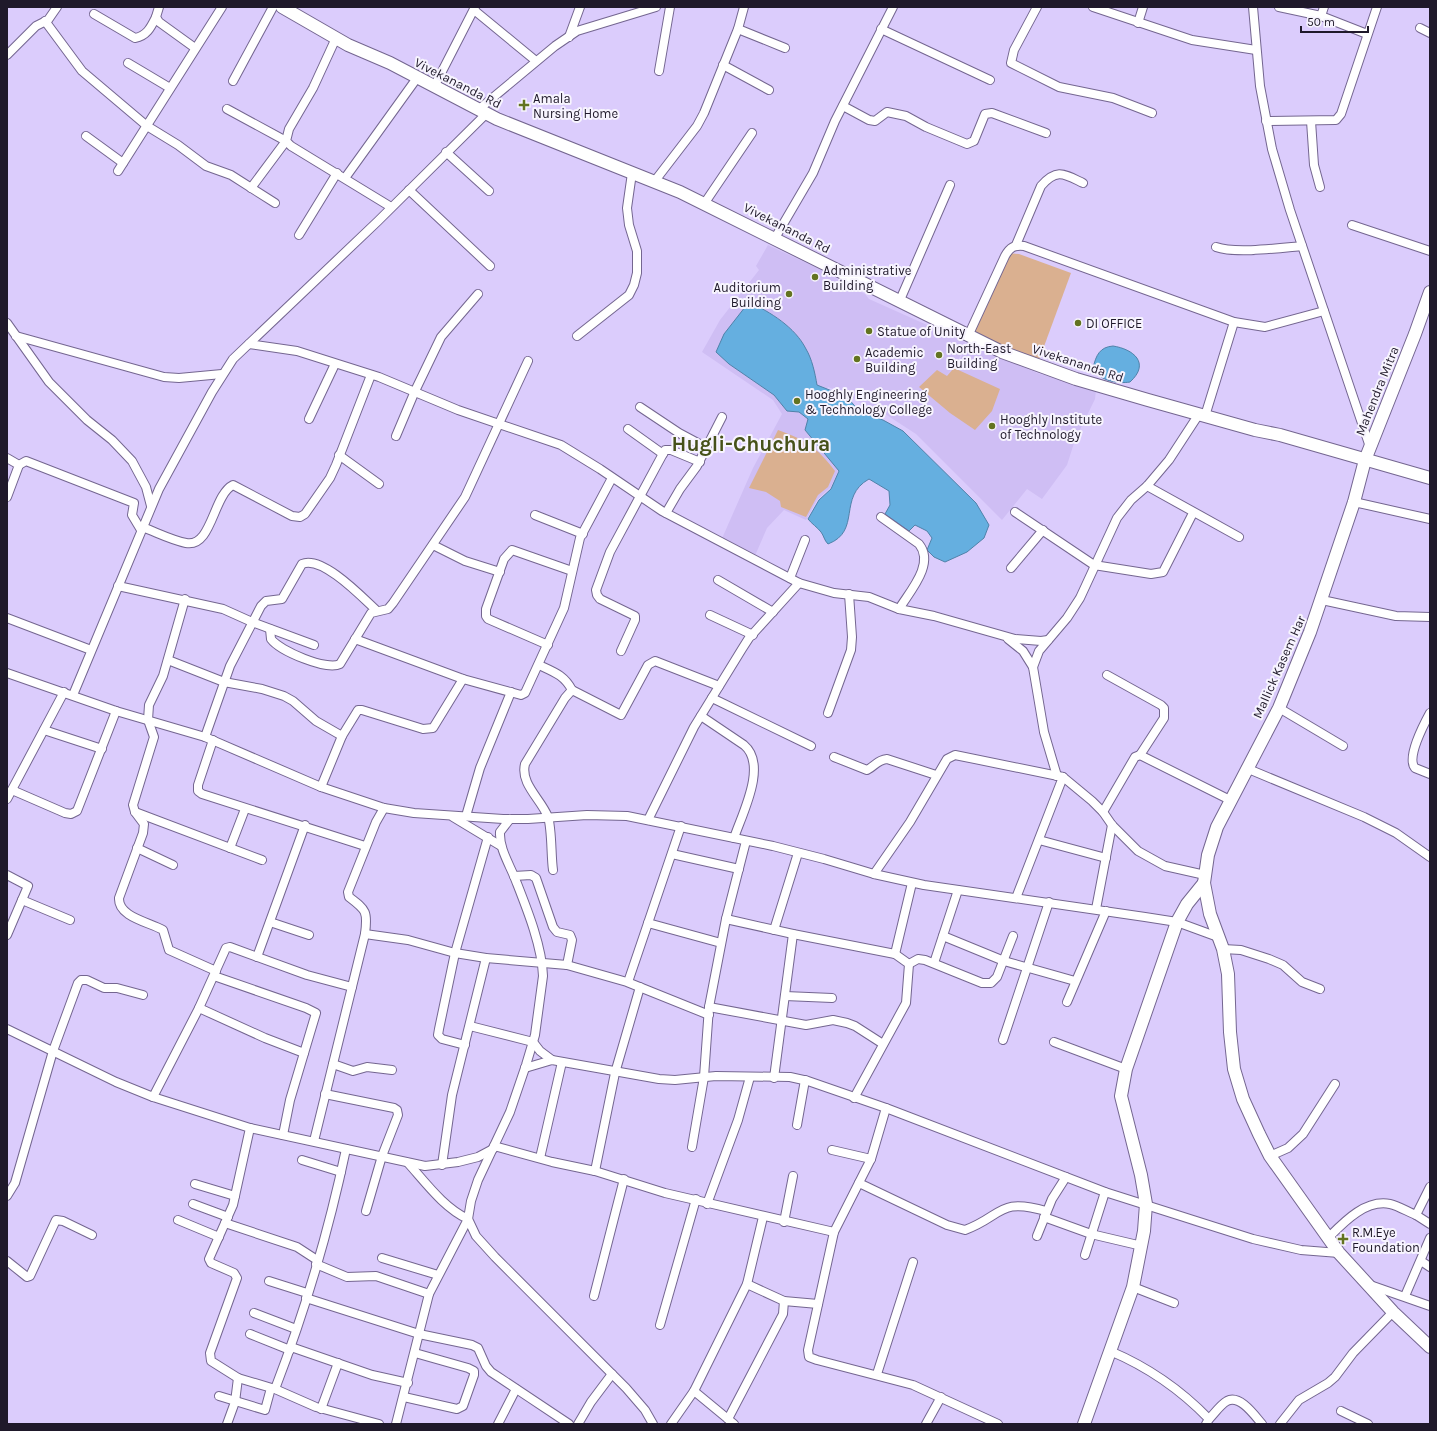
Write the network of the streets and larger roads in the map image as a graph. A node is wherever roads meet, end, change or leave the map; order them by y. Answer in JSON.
{"nodes":[{"id":1,"x":57,"y":7,"type":"edge"},
{"id":2,"x":159,"y":7,"type":"edge"},
{"id":3,"x":222,"y":7,"type":"edge"},
{"id":4,"x":273,"y":7,"type":"edge"},
{"id":5,"x":282,"y":7,"type":"edge"},
{"id":6,"x":580,"y":7,"type":"edge"},
{"id":7,"x":656,"y":7,"type":"edge"},
{"id":8,"x":670,"y":7,"type":"edge"},
{"id":9,"x":744,"y":7,"type":"edge"},
{"id":10,"x":893,"y":7,"type":"edge"},
{"id":11,"x":1037,"y":7,"type":"edge"},
{"id":12,"x":1093,"y":7,"type":"edge"},
{"id":13,"x":1142,"y":7,"type":"edge"},
{"id":14,"x":1253,"y":7,"type":"edge"},
{"id":15,"x":1279,"y":7,"type":"edge"},
{"id":16,"x":1324,"y":7,"type":"edge"},
{"id":17,"x":1378,"y":7,"type":"edge"},
{"id":18,"x":474,"y":8,"type":"edge"},
{"id":19,"x":638,"y":10,"type":"edge"},
{"id":20,"x":94,"y":14,"type":"dead end"},
{"id":21,"x":1321,"y":16,"type":"junction"},
{"id":22,"x":156,"y":17,"type":"junction"},
{"id":23,"x":45,"y":21,"type":"junction"},
{"id":24,"x":1138,"y":23,"type":"junction"},
{"id":25,"x":1420,"y":28,"type":"dead end"},
{"id":26,"x":738,"y":29,"type":"junction"},
{"id":27,"x":881,"y":29,"type":"junction"},
{"id":28,"x":1430,"y":33,"type":"edge"},
{"id":29,"x":1367,"y":34,"type":"junction"},
{"id":30,"x":569,"y":37,"type":"junction"},
{"id":31,"x":336,"y":38,"type":"junction"},
{"id":32,"x":195,"y":48,"type":"junction"},
{"id":33,"x":785,"y":48,"type":"dead end"},
{"id":34,"x":1256,"y":50,"type":"junction"},
{"id":35,"x":7,"y":55,"type":"edge"},
{"id":36,"x":536,"y":61,"type":"junction"},
{"id":37,"x":128,"y":63,"type":"dead end"},
{"id":38,"x":724,"y":65,"type":"junction"},
{"id":39,"x":659,"y":70,"type":"dead end"},
{"id":40,"x":417,"y":78,"type":"junction"},
{"id":41,"x":990,"y":80,"type":"dead end"},
{"id":42,"x":233,"y":81,"type":"dead end"},
{"id":43,"x":434,"y":87,"type":"junction"},
{"id":44,"x":170,"y":88,"type":"junction"},
{"id":45,"x":769,"y":90,"type":"dead end"},
{"id":46,"x":843,"y":106,"type":"junction"},
{"id":47,"x":227,"y":109,"type":"dead end"},
{"id":48,"x":482,"y":112,"type":"junction"},
{"id":49,"x":1152,"y":113,"type":"dead end"},
{"id":50,"x":1266,"y":121,"type":"junction"},
{"id":51,"x":1311,"y":121,"type":"junction"},
{"id":52,"x":147,"y":126,"type":"junction"},
{"id":53,"x":752,"y":133,"type":"dead end"},
{"id":54,"x":1046,"y":133,"type":"dead end"},
{"id":55,"x":86,"y":136,"type":"dead end"},
{"id":56,"x":286,"y":141,"type":"junction"},
{"id":57,"x":446,"y":152,"type":"junction"},
{"id":58,"x":123,"y":163,"type":"junction"},
{"id":59,"x":118,"y":171,"type":"dead end"},
{"id":60,"x":337,"y":173,"type":"junction"},
{"id":61,"x":632,"y":173,"type":"junction"},
{"id":62,"x":345,"y":178,"type":"junction"},
{"id":63,"x":654,"y":182,"type":"junction"},
{"id":64,"x":1083,"y":183,"type":"dead end"},
{"id":65,"x":950,"y":185,"type":"dead end"},
{"id":66,"x":1320,"y":187,"type":"dead end"},
{"id":67,"x":251,"y":188,"type":"junction"},
{"id":68,"x":409,"y":190,"type":"junction"},
{"id":69,"x":489,"y":191,"type":"dead end"},
{"id":70,"x":275,"y":203,"type":"dead end"},
{"id":71,"x":704,"y":204,"type":"junction"},
{"id":72,"x":392,"y":208,"type":"junction"},
{"id":73,"x":1352,"y":225,"type":"dead end"},
{"id":74,"x":299,"y":235,"type":"dead end"},
{"id":75,"x":775,"y":238,"type":"junction"},
{"id":76,"x":1016,"y":245,"type":"junction"},
{"id":77,"x":1302,"y":246,"type":"junction"},
{"id":78,"x":1216,"y":247,"type":"dead end"},
{"id":79,"x":1430,"y":251,"type":"edge"},
{"id":80,"x":490,"y":266,"type":"dead end"},
{"id":81,"x":1430,"y":292,"type":"edge"},
{"id":82,"x":478,"y":294,"type":"dead end"},
{"id":83,"x":900,"y":300,"type":"junction"},
{"id":84,"x":1324,"y":311,"type":"junction"},
{"id":85,"x":1234,"y":322,"type":"junction"},
{"id":86,"x":7,"y":323,"type":"edge"},
{"id":87,"x":969,"y":334,"type":"junction"},
{"id":88,"x":16,"y":336,"type":"junction"},
{"id":89,"x":577,"y":336,"type":"dead end"},
{"id":90,"x":249,"y":344,"type":"junction"},
{"id":91,"x":528,"y":361,"type":"dead end"},
{"id":92,"x":335,"y":364,"type":"junction"},
{"id":93,"x":222,"y":374,"type":"junction"},
{"id":94,"x":371,"y":375,"type":"junction"},
{"id":95,"x":415,"y":391,"type":"junction"},
{"id":96,"x":640,"y":407,"type":"dead end"},
{"id":97,"x":1202,"y":415,"type":"junction"},
{"id":98,"x":722,"y":417,"type":"dead end"},
{"id":99,"x":309,"y":419,"type":"dead end"},
{"id":100,"x":501,"y":424,"type":"junction"},
{"id":101,"x":628,"y":430,"type":"dead end"},
{"id":102,"x":396,"y":436,"type":"dead end"},
{"id":103,"x":1370,"y":447,"type":"junction"},
{"id":104,"x":707,"y":448,"type":"junction"},
{"id":105,"x":662,"y":454,"type":"junction"},
{"id":106,"x":339,"y":455,"type":"junction"},
{"id":107,"x":7,"y":458,"type":"edge"},
{"id":108,"x":1365,"y":460,"type":"junction"},
{"id":109,"x":700,"y":462,"type":"junction"},
{"id":110,"x":19,"y":465,"type":"junction"},
{"id":111,"x":612,"y":478,"type":"junction"},
{"id":112,"x":1430,"y":478,"type":"edge"},
{"id":113,"x":379,"y":484,"type":"dead end"},
{"id":114,"x":1147,"y":486,"type":"junction"},
{"id":115,"x":639,"y":497,"type":"junction"},
{"id":116,"x":7,"y":498,"type":"edge"},
{"id":117,"x":1354,"y":502,"type":"junction"},
{"id":118,"x":151,"y":506,"type":"junction"},
{"id":119,"x":1015,"y":512,"type":"dead end"},
{"id":120,"x":666,"y":513,"type":"junction"},
{"id":121,"x":1193,"y":513,"type":"junction"},
{"id":122,"x":536,"y":515,"type":"dead end"},
{"id":123,"x":881,"y":517,"type":"dead end"},
{"id":124,"x":1430,"y":519,"type":"edge"},
{"id":125,"x":142,"y":529,"type":"junction"},
{"id":126,"x":1043,"y":530,"type":"junction"},
{"id":127,"x":583,"y":534,"type":"junction"},
{"id":128,"x":1239,"y":537,"type":"dead end"},
{"id":129,"x":805,"y":540,"type":"dead end"},
{"id":130,"x":433,"y":544,"type":"junction"},
{"id":131,"x":1094,"y":565,"type":"junction"},
{"id":132,"x":1011,"y":568,"type":"dead end"},
{"id":133,"x":572,"y":571,"type":"junction"},
{"id":134,"x":500,"y":572,"type":"junction"},
{"id":135,"x":790,"y":578,"type":"junction"},
{"id":136,"x":718,"y":580,"type":"dead end"},
{"id":137,"x":799,"y":583,"type":"junction"},
{"id":138,"x":118,"y":586,"type":"junction"},
{"id":139,"x":849,"y":594,"type":"junction"},
{"id":140,"x":185,"y":599,"type":"junction"},
{"id":141,"x":1322,"y":600,"type":"junction"},
{"id":142,"x":899,"y":609,"type":"junction"},
{"id":143,"x":376,"y":610,"type":"junction"},
{"id":144,"x":773,"y":612,"type":"junction"},
{"id":145,"x":710,"y":615,"type":"dead end"},
{"id":146,"x":7,"y":618,"type":"edge"},
{"id":147,"x":1430,"y":618,"type":"edge"},
{"id":148,"x":252,"y":622,"type":"junction"},
{"id":149,"x":270,"y":629,"type":"junction"},
{"id":150,"x":753,"y":635,"type":"junction"},
{"id":151,"x":1003,"y":636,"type":"junction"},
{"id":152,"x":355,"y":639,"type":"junction"},
{"id":153,"x":1048,"y":640,"type":"junction"},
{"id":154,"x":314,"y":645,"type":"dead end"},
{"id":155,"x":548,"y":645,"type":"junction"},
{"id":156,"x":91,"y":650,"type":"junction"},
{"id":157,"x":621,"y":651,"type":"dead end"},
{"id":158,"x":168,"y":660,"type":"junction"},
{"id":159,"x":539,"y":665,"type":"junction"},
{"id":160,"x":1033,"y":667,"type":"junction"},
{"id":161,"x":7,"y":673,"type":"edge"},
{"id":162,"x":1107,"y":675,"type":"dead end"},
{"id":163,"x":463,"y":679,"type":"junction"},
{"id":164,"x":224,"y":682,"type":"junction"},
{"id":165,"x":719,"y":686,"type":"junction"},
{"id":166,"x":572,"y":690,"type":"junction"},
{"id":167,"x":64,"y":692,"type":"junction"},
{"id":168,"x":511,"y":692,"type":"junction"},
{"id":169,"x":73,"y":695,"type":"junction"},
{"id":170,"x":712,"y":698,"type":"junction"},
{"id":171,"x":1279,"y":708,"type":"junction"},
{"id":172,"x":116,"y":711,"type":"junction"},
{"id":173,"x":828,"y":713,"type":"dead end"},
{"id":174,"x":1430,"y":713,"type":"edge"},
{"id":175,"x":701,"y":716,"type":"junction"},
{"id":176,"x":148,"y":720,"type":"junction"},
{"id":177,"x":44,"y":730,"type":"junction"},
{"id":178,"x":342,"y":736,"type":"junction"},
{"id":179,"x":205,"y":737,"type":"junction"},
{"id":180,"x":213,"y":740,"type":"junction"},
{"id":181,"x":811,"y":746,"type":"dead end"},
{"id":182,"x":1343,"y":746,"type":"dead end"},
{"id":183,"x":102,"y":749,"type":"junction"},
{"id":184,"x":1140,"y":755,"type":"junction"},
{"id":185,"x":834,"y":757,"type":"dead end"},
{"id":186,"x":1246,"y":768,"type":"junction"},
{"id":187,"x":1430,"y":774,"type":"edge"},
{"id":188,"x":936,"y":775,"type":"junction"},
{"id":189,"x":1060,"y":776,"type":"junction"},
{"id":190,"x":320,"y":787,"type":"junction"},
{"id":191,"x":12,"y":790,"type":"junction"},
{"id":192,"x":7,"y":799,"type":"edge"},
{"id":193,"x":1230,"y":800,"type":"junction"},
{"id":194,"x":384,"y":808,"type":"junction"},
{"id":195,"x":245,"y":809,"type":"junction"},
{"id":196,"x":135,"y":812,"type":"junction"},
{"id":197,"x":1103,"y":812,"type":"junction"},
{"id":198,"x":453,"y":816,"type":"junction"},
{"id":199,"x":466,"y":816,"type":"junction"},
{"id":200,"x":548,"y":818,"type":"junction"},
{"id":201,"x":510,"y":819,"type":"junction"},
{"id":202,"x":648,"y":820,"type":"junction"},
{"id":203,"x":1112,"y":825,"type":"junction"},
{"id":204,"x":305,"y":826,"type":"junction"},
{"id":205,"x":681,"y":826,"type":"junction"},
{"id":206,"x":488,"y":837,"type":"junction"},
{"id":207,"x":734,"y":838,"type":"junction"},
{"id":208,"x":1039,"y":840,"type":"junction"},
{"id":209,"x":746,"y":841,"type":"junction"},
{"id":210,"x":365,"y":846,"type":"junction"},
{"id":211,"x":501,"y":846,"type":"junction"},
{"id":212,"x":138,"y":848,"type":"junction"},
{"id":213,"x":230,"y":848,"type":"junction"},
{"id":214,"x":798,"y":852,"type":"junction"},
{"id":215,"x":672,"y":854,"type":"junction"},
{"id":216,"x":1430,"y":857,"type":"edge"},
{"id":217,"x":1106,"y":858,"type":"junction"},
{"id":218,"x":262,"y":860,"type":"dead end"},
{"id":219,"x":173,"y":866,"type":"dead end"},
{"id":220,"x":739,"y":869,"type":"junction"},
{"id":221,"x":553,"y":870,"type":"dead end"},
{"id":222,"x":874,"y":874,"type":"junction"},
{"id":223,"x":7,"y":875,"type":"edge"},
{"id":224,"x":514,"y":876,"type":"junction"},
{"id":225,"x":1204,"y":879,"type":"junction"},
{"id":226,"x":912,"y":883,"type":"junction"},
{"id":227,"x":958,"y":890,"type":"junction"},
{"id":228,"x":1016,"y":898,"type":"junction"},
{"id":229,"x":22,"y":900,"type":"junction"},
{"id":230,"x":1049,"y":902,"type":"junction"},
{"id":231,"x":1096,"y":909,"type":"junction"},
{"id":232,"x":1106,"y":911,"type":"junction"},
{"id":233,"x":726,"y":919,"type":"junction"},
{"id":234,"x":70,"y":920,"type":"dead end"},
{"id":235,"x":270,"y":922,"type":"junction"},
{"id":236,"x":1177,"y":922,"type":"junction"},
{"id":237,"x":648,"y":923,"type":"junction"},
{"id":238,"x":774,"y":930,"type":"junction"},
{"id":239,"x":365,"y":934,"type":"junction"},
{"id":240,"x":793,"y":934,"type":"junction"},
{"id":241,"x":7,"y":935,"type":"edge"},
{"id":242,"x":309,"y":935,"type":"dead end"},
{"id":243,"x":943,"y":936,"type":"junction"},
{"id":244,"x":1013,"y":936,"type":"dead end"},
{"id":245,"x":1218,"y":937,"type":"junction"},
{"id":246,"x":721,"y":943,"type":"junction"},
{"id":247,"x":1222,"y":949,"type":"junction"},
{"id":248,"x":455,"y":953,"type":"junction"},
{"id":249,"x":895,"y":954,"type":"junction"},
{"id":250,"x":257,"y":957,"type":"junction"},
{"id":251,"x":486,"y":958,"type":"junction"},
{"id":252,"x":1004,"y":961,"type":"junction"},
{"id":253,"x":934,"y":963,"type":"junction"},
{"id":254,"x":542,"y":964,"type":"junction"},
{"id":255,"x":909,"y":964,"type":"junction"},
{"id":256,"x":567,"y":965,"type":"junction"},
{"id":257,"x":1027,"y":968,"type":"junction"},
{"id":258,"x":215,"y":973,"type":"junction"},
{"id":259,"x":1075,"y":981,"type":"junction"},
{"id":260,"x":628,"y":982,"type":"junction"},
{"id":261,"x":352,"y":987,"type":"junction"},
{"id":262,"x":640,"y":987,"type":"junction"},
{"id":263,"x":1320,"y":989,"type":"dead end"},
{"id":264,"x":143,"y":994,"type":"dead end"},
{"id":265,"x":785,"y":996,"type":"junction"},
{"id":266,"x":832,"y":998,"type":"dead end"},
{"id":267,"x":1067,"y":1002,"type":"dead end"},
{"id":268,"x":199,"y":1008,"type":"junction"},
{"id":269,"x":709,"y":1011,"type":"junction"},
{"id":270,"x":781,"y":1020,"type":"junction"},
{"id":271,"x":470,"y":1026,"type":"junction"},
{"id":272,"x":7,"y":1029,"type":"edge"},
{"id":273,"x":1003,"y":1040,"type":"dead end"},
{"id":274,"x":533,"y":1042,"type":"junction"},
{"id":275,"x":1054,"y":1042,"type":"dead end"},
{"id":276,"x":883,"y":1044,"type":"junction"},
{"id":277,"x":465,"y":1045,"type":"junction"},
{"id":278,"x":53,"y":1051,"type":"junction"},
{"id":279,"x":304,"y":1053,"type":"junction"},
{"id":280,"x":552,"y":1060,"type":"junction"},
{"id":281,"x":562,"y":1062,"type":"junction"},
{"id":282,"x":333,"y":1064,"type":"junction"},
{"id":283,"x":525,"y":1068,"type":"junction"},
{"id":284,"x":1126,"y":1069,"type":"junction"},
{"id":285,"x":392,"y":1070,"type":"dead end"},
{"id":286,"x":615,"y":1073,"type":"junction"},
{"id":287,"x":704,"y":1077,"type":"junction"},
{"id":288,"x":750,"y":1077,"type":"junction"},
{"id":289,"x":774,"y":1078,"type":"junction"},
{"id":290,"x":805,"y":1080,"type":"junction"},
{"id":291,"x":1335,"y":1084,"type":"dead end"},
{"id":292,"x":326,"y":1094,"type":"junction"},
{"id":293,"x":153,"y":1097,"type":"junction"},
{"id":294,"x":854,"y":1098,"type":"junction"},
{"id":295,"x":886,"y":1108,"type":"junction"},
{"id":296,"x":797,"y":1125,"type":"dead end"},
{"id":297,"x":250,"y":1128,"type":"junction"},
{"id":298,"x":283,"y":1134,"type":"junction"},
{"id":299,"x":314,"y":1142,"type":"junction"},
{"id":300,"x":692,"y":1147,"type":"dead end"},
{"id":301,"x":493,"y":1148,"type":"junction"},
{"id":302,"x":346,"y":1149,"type":"junction"},
{"id":303,"x":832,"y":1150,"type":"dead end"},
{"id":304,"x":382,"y":1156,"type":"junction"},
{"id":305,"x":1270,"y":1156,"type":"junction"},
{"id":306,"x":540,"y":1158,"type":"junction"},
{"id":307,"x":871,"y":1159,"type":"junction"},
{"id":308,"x":302,"y":1160,"type":"dead end"},
{"id":309,"x":408,"y":1163,"type":"junction"},
{"id":310,"x":442,"y":1165,"type":"junction"},
{"id":311,"x":595,"y":1171,"type":"junction"},
{"id":312,"x":341,"y":1172,"type":"junction"},
{"id":313,"x":793,"y":1176,"type":"dead end"},
{"id":314,"x":1066,"y":1177,"type":"junction"},
{"id":315,"x":624,"y":1179,"type":"junction"},
{"id":316,"x":195,"y":1184,"type":"dead end"},
{"id":317,"x":859,"y":1184,"type":"junction"},
{"id":318,"x":1430,"y":1187,"type":"edge"},
{"id":319,"x":1106,"y":1192,"type":"junction"},
{"id":320,"x":7,"y":1196,"type":"edge"},
{"id":321,"x":235,"y":1196,"type":"junction"},
{"id":322,"x":696,"y":1199,"type":"junction"},
{"id":323,"x":192,"y":1204,"type":"dead end"},
{"id":324,"x":707,"y":1204,"type":"junction"},
{"id":325,"x":1146,"y":1204,"type":"junction"},
{"id":326,"x":366,"y":1211,"type":"dead end"},
{"id":327,"x":1045,"y":1214,"type":"junction"},
{"id":328,"x":1416,"y":1215,"type":"junction"},
{"id":329,"x":763,"y":1217,"type":"junction"},
{"id":330,"x":468,"y":1219,"type":"junction"},
{"id":331,"x":178,"y":1220,"type":"dead end"},
{"id":332,"x":227,"y":1220,"type":"junction"},
{"id":333,"x":784,"y":1222,"type":"junction"},
{"id":334,"x":1430,"y":1224,"type":"edge"},
{"id":335,"x":834,"y":1232,"type":"junction"},
{"id":336,"x":1091,"y":1234,"type":"junction"},
{"id":337,"x":92,"y":1235,"type":"dead end"},
{"id":338,"x":1037,"y":1236,"type":"dead end"},
{"id":339,"x":219,"y":1237,"type":"junction"},
{"id":340,"x":1328,"y":1238,"type":"junction"},
{"id":341,"x":1430,"y":1238,"type":"edge"},
{"id":342,"x":1142,"y":1246,"type":"junction"},
{"id":343,"x":1339,"y":1253,"type":"junction"},
{"id":344,"x":1085,"y":1255,"type":"dead end"},
{"id":345,"x":382,"y":1258,"type":"dead end"},
{"id":346,"x":7,"y":1261,"type":"edge"},
{"id":347,"x":1421,"y":1261,"type":"junction"},
{"id":348,"x":317,"y":1262,"type":"junction"},
{"id":349,"x":913,"y":1262,"type":"dead end"},
{"id":350,"x":1430,"y":1267,"type":"edge"},
{"id":351,"x":438,"y":1275,"type":"junction"},
{"id":352,"x":269,"y":1281,"type":"dead end"},
{"id":353,"x":747,"y":1284,"type":"junction"},
{"id":354,"x":1367,"y":1284,"type":"junction"},
{"id":355,"x":1133,"y":1287,"type":"junction"},
{"id":356,"x":429,"y":1294,"type":"junction"},
{"id":357,"x":306,"y":1295,"type":"junction"},
{"id":358,"x":594,"y":1296,"type":"dead end"},
{"id":359,"x":1405,"y":1296,"type":"junction"},
{"id":360,"x":784,"y":1301,"type":"junction"},
{"id":361,"x":1174,"y":1303,"type":"dead end"},
{"id":362,"x":818,"y":1304,"type":"junction"},
{"id":363,"x":1430,"y":1306,"type":"edge"},
{"id":364,"x":1393,"y":1312,"type":"junction"},
{"id":365,"x":254,"y":1313,"type":"dead end"},
{"id":366,"x":660,"y":1325,"type":"dead end"},
{"id":367,"x":296,"y":1329,"type":"junction"},
{"id":368,"x":250,"y":1334,"type":"dead end"},
{"id":369,"x":419,"y":1334,"type":"junction"},
{"id":370,"x":1430,"y":1347,"type":"edge"},
{"id":371,"x":290,"y":1348,"type":"junction"},
{"id":372,"x":1110,"y":1351,"type":"junction"},
{"id":373,"x":415,"y":1353,"type":"junction"},
{"id":374,"x":338,"y":1363,"type":"junction"},
{"id":375,"x":612,"y":1374,"type":"junction"},
{"id":376,"x":877,"y":1374,"type":"junction"},
{"id":377,"x":238,"y":1378,"type":"junction"},
{"id":378,"x":408,"y":1383,"type":"junction"},
{"id":379,"x":273,"y":1388,"type":"junction"},
{"id":380,"x":516,"y":1389,"type":"junction"},
{"id":381,"x":694,"y":1391,"type":"junction"},
{"id":382,"x":218,"y":1396,"type":"dead end"},
{"id":383,"x":404,"y":1397,"type":"junction"},
{"id":384,"x":940,"y":1397,"type":"junction"},
{"id":385,"x":235,"y":1402,"type":"junction"},
{"id":386,"x":321,"y":1409,"type":"junction"},
{"id":387,"x":1341,"y":1411,"type":"dead end"},
{"id":388,"x":731,"y":1422,"type":"edge"},
{"id":389,"x":1207,"y":1422,"type":"edge"},
{"id":390,"x":227,"y":1424,"type":"edge"},
{"id":391,"x":379,"y":1424,"type":"edge"},
{"id":392,"x":396,"y":1424,"type":"edge"},
{"id":393,"x":498,"y":1424,"type":"edge"},
{"id":394,"x":569,"y":1424,"type":"edge"},
{"id":395,"x":578,"y":1424,"type":"edge"},
{"id":396,"x":653,"y":1424,"type":"edge"},
{"id":397,"x":671,"y":1424,"type":"edge"},
{"id":398,"x":926,"y":1424,"type":"edge"},
{"id":399,"x":998,"y":1424,"type":"edge"},
{"id":400,"x":1084,"y":1424,"type":"edge"},
{"id":401,"x":1262,"y":1424,"type":"edge"},
{"id":402,"x":1280,"y":1424,"type":"edge"},
{"id":403,"x":1368,"y":1424,"type":"edge"}],
"edges":[{"from":1,"to":23,"type":"street"},
{"from":2,"to":22,"type":"street"},
{"from":3,"to":32,"type":"street"},
{"from":4,"to":42,"type":"street"},
{"from":5,"to":31,"type":"street","name":"Vivekananda Rd"},
{"from":6,"to":30,"type":"street"},
{"from":7,"to":19,"type":"street"},
{"from":8,"to":39,"type":"street"},
{"from":9,"to":26,"type":"street"},
{"from":10,"to":27,"type":"street"},
{"from":11,"to":49,"type":"street"},
{"from":12,"to":24,"type":"street"},
{"from":13,"to":24,"type":"street"},
{"from":14,"to":34,"type":"street"},
{"from":15,"to":21,"type":"street"},
{"from":16,"to":21,"type":"street"},
{"from":17,"to":29,"type":"street"},
{"from":18,"to":36,"type":"street"},
{"from":18,"to":43,"type":"street"},
{"from":19,"to":30,"type":"street"},
{"from":20,"to":22,"type":"street"},
{"from":21,"to":29,"type":"street"},
{"from":22,"to":32,"type":"street"},
{"from":23,"to":35,"type":"street"},
{"from":23,"to":52,"type":"street"},
{"from":24,"to":34,"type":"street"},
{"from":25,"to":28,"type":"street"},
{"from":26,"to":33,"type":"street"},
{"from":26,"to":38,"type":"street"},
{"from":27,"to":41,"type":"street"},
{"from":27,"to":46,"type":"street"},
{"from":29,"to":51,"type":"street"},
{"from":30,"to":36,"type":"street"},
{"from":31,"to":40,"type":"street","name":"Vivekananda Rd"},
{"from":31,"to":56,"type":"street"},
{"from":32,"to":44,"type":"street"},
{"from":34,"to":50,"type":"street"},
{"from":36,"to":48,"type":"street"},
{"from":37,"to":44,"type":"street"},
{"from":38,"to":45,"type":"street"},
{"from":38,"to":63,"type":"street"},
{"from":40,"to":43,"type":"street","name":"Vivekananda Rd"},
{"from":40,"to":62,"type":"street"},
{"from":43,"to":48,"type":"street","name":"Vivekananda Rd"},
{"from":44,"to":52,"type":"street"},
{"from":46,"to":54,"type":"street"},
{"from":46,"to":75,"type":"street"},
{"from":47,"to":56,"type":"street"},
{"from":48,"to":57,"type":"street"},
{"from":48,"to":61,"type":"street","name":"Vivekananda Rd"},
{"from":50,"to":51,"type":"street"},
{"from":50,"to":77,"type":"street"},
{"from":51,"to":66,"type":"street"},
{"from":52,"to":58,"type":"street"},
{"from":52,"to":67,"type":"street"},
{"from":53,"to":71,"type":"street"},
{"from":55,"to":58,"type":"street"},
{"from":56,"to":60,"type":"street"},
{"from":56,"to":67,"type":"street"},
{"from":57,"to":68,"type":"street"},
{"from":57,"to":69,"type":"street"},
{"from":58,"to":59,"type":"street"},
{"from":60,"to":62,"type":"street"},
{"from":60,"to":74,"type":"street"},
{"from":61,"to":63,"type":"street","name":"Vivekananda Rd"},
{"from":61,"to":89,"type":"street"},
{"from":62,"to":72,"type":"street"},
{"from":63,"to":71,"type":"street","name":"Vivekananda Rd"},
{"from":64,"to":76,"type":"street"},
{"from":65,"to":83,"type":"street"},
{"from":67,"to":70,"type":"street"},
{"from":68,"to":72,"type":"street"},
{"from":68,"to":80,"type":"street"},
{"from":71,"to":75,"type":"street","name":"Vivekananda Rd"},
{"from":72,"to":90,"type":"street"},
{"from":73,"to":79,"type":"street"},
{"from":75,"to":83,"type":"street","name":"Vivekananda Rd"},
{"from":76,"to":85,"type":"street"},
{"from":76,"to":87,"type":"street"},
{"from":77,"to":78,"type":"street"},
{"from":77,"to":84,"type":"street"},
{"from":81,"to":103,"type":"street","name":"Mahendra Mitra"},
{"from":82,"to":95,"type":"street"},
{"from":83,"to":87,"type":"street","name":"Vivekananda Rd"},
{"from":84,"to":85,"type":"street"},
{"from":84,"to":103,"type":"street"},
{"from":85,"to":97,"type":"street"},
{"from":86,"to":88,"type":"street"},
{"from":87,"to":97,"type":"street","name":"Vivekananda Rd"},
{"from":88,"to":93,"type":"street"},
{"from":88,"to":118,"type":"street"},
{"from":90,"to":92,"type":"street"},
{"from":90,"to":93,"type":"street"},
{"from":91,"to":100,"type":"street"},
{"from":92,"to":94,"type":"street"},
{"from":92,"to":99,"type":"street"},
{"from":93,"to":118,"type":"street"},
{"from":94,"to":95,"type":"street"},
{"from":94,"to":106,"type":"street"},
{"from":95,"to":100,"type":"street"},
{"from":95,"to":102,"type":"street"},
{"from":96,"to":104,"type":"street"},
{"from":97,"to":108,"type":"street","name":"Vivekananda Rd"},
{"from":97,"to":114,"type":"street"},
{"from":98,"to":104,"type":"street"},
{"from":100,"to":111,"type":"street"},
{"from":100,"to":130,"type":"street"},
{"from":101,"to":105,"type":"street"},
{"from":103,"to":108,"type":"street","name":"Mahendra Mitra"},
{"from":104,"to":109,"type":"street"},
{"from":105,"to":109,"type":"street"},
{"from":105,"to":115,"type":"street"},
{"from":106,"to":113,"type":"street"},
{"from":106,"to":125,"type":"street"},
{"from":107,"to":110,"type":"street"},
{"from":108,"to":112,"type":"street","name":"Vivekananda Rd"},
{"from":108,"to":117,"type":"street","name":"Mahendra Mitra"},
{"from":109,"to":120,"type":"street"},
{"from":110,"to":116,"type":"street"},
{"from":110,"to":125,"type":"street"},
{"from":111,"to":115,"type":"street"},
{"from":111,"to":127,"type":"street"},
{"from":114,"to":121,"type":"street"},
{"from":114,"to":131,"type":"street"},
{"from":115,"to":120,"type":"street"},
{"from":115,"to":157,"type":"street"},
{"from":117,"to":124,"type":"street"},
{"from":117,"to":141,"type":"street","name":"Mallick Kasem Har"},
{"from":118,"to":125,"type":"street"},
{"from":119,"to":126,"type":"street"},
{"from":120,"to":135,"type":"street"},
{"from":121,"to":128,"type":"street"},
{"from":121,"to":131,"type":"street"},
{"from":122,"to":127,"type":"street"},
{"from":123,"to":142,"type":"street"},
{"from":125,"to":138,"type":"street"},
{"from":126,"to":131,"type":"street"},
{"from":126,"to":132,"type":"street"},
{"from":127,"to":133,"type":"street"},
{"from":129,"to":135,"type":"street"},
{"from":130,"to":134,"type":"street"},
{"from":130,"to":143,"type":"street"},
{"from":131,"to":153,"type":"street"},
{"from":133,"to":134,"type":"street"},
{"from":133,"to":155,"type":"street"},
{"from":134,"to":155,"type":"street"},
{"from":135,"to":137,"type":"street"},
{"from":136,"to":144,"type":"street"},
{"from":137,"to":139,"type":"street"},
{"from":137,"to":144,"type":"street"},
{"from":138,"to":140,"type":"street"},
{"from":138,"to":156,"type":"street"},
{"from":139,"to":142,"type":"street"},
{"from":139,"to":173,"type":"street"},
{"from":140,"to":148,"type":"street"},
{"from":140,"to":158,"type":"street"},
{"from":141,"to":147,"type":"street"},
{"from":141,"to":171,"type":"street","name":"Mallick Kasem Har"},
{"from":142,"to":151,"type":"street"},
{"from":143,"to":148,"type":"street"},
{"from":143,"to":152,"type":"street"},
{"from":144,"to":150,"type":"street"},
{"from":145,"to":150,"type":"street"},
{"from":146,"to":156,"type":"street"},
{"from":148,"to":149,"type":"street"},
{"from":148,"to":164,"type":"street"},
{"from":149,"to":152,"type":"street"},
{"from":149,"to":154,"type":"street"},
{"from":150,"to":165,"type":"street"},
{"from":151,"to":153,"type":"street"},
{"from":151,"to":160,"type":"street"},
{"from":152,"to":163,"type":"street"},
{"from":153,"to":160,"type":"street"},
{"from":155,"to":159,"type":"street"},
{"from":156,"to":169,"type":"street"},
{"from":158,"to":164,"type":"street"},
{"from":158,"to":176,"type":"street"},
{"from":159,"to":166,"type":"street"},
{"from":159,"to":168,"type":"street"},
{"from":160,"to":189,"type":"street"},
{"from":161,"to":167,"type":"street"},
{"from":162,"to":184,"type":"street"},
{"from":163,"to":168,"type":"street"},
{"from":163,"to":178,"type":"street"},
{"from":164,"to":178,"type":"street"},
{"from":164,"to":179,"type":"street"},
{"from":165,"to":166,"type":"street"},
{"from":165,"to":170,"type":"street"},
{"from":166,"to":200,"type":"street"},
{"from":167,"to":169,"type":"street"},
{"from":167,"to":177,"type":"street"},
{"from":168,"to":199,"type":"street"},
{"from":169,"to":172,"type":"street"},
{"from":170,"to":175,"type":"street"},
{"from":170,"to":181,"type":"street"},
{"from":171,"to":182,"type":"street"},
{"from":171,"to":186,"type":"street","name":"Mallick Kasem Har"},
{"from":172,"to":176,"type":"street"},
{"from":172,"to":183,"type":"street"},
{"from":174,"to":187,"type":"street"},
{"from":175,"to":202,"type":"street"},
{"from":175,"to":207,"type":"street"},
{"from":176,"to":179,"type":"street"},
{"from":176,"to":196,"type":"street"},
{"from":177,"to":183,"type":"street"},
{"from":177,"to":191,"type":"street"},
{"from":178,"to":190,"type":"street"},
{"from":179,"to":180,"type":"street"},
{"from":180,"to":190,"type":"street"},
{"from":180,"to":195,"type":"street"},
{"from":183,"to":191,"type":"street"},
{"from":184,"to":193,"type":"street"},
{"from":184,"to":197,"type":"street"},
{"from":185,"to":188,"type":"street"},
{"from":186,"to":193,"type":"street","name":"Mallick Kasem Har"},
{"from":186,"to":216,"type":"street"},
{"from":188,"to":189,"type":"street"},
{"from":188,"to":222,"type":"street"},
{"from":189,"to":197,"type":"street"},
{"from":189,"to":208,"type":"street"},
{"from":190,"to":194,"type":"street"},
{"from":191,"to":192,"type":"street"},
{"from":193,"to":225,"type":"street","name":"Mallick Kasem Har"},
{"from":194,"to":198,"type":"street"},
{"from":194,"to":210,"type":"street"},
{"from":195,"to":204,"type":"street"},
{"from":195,"to":213,"type":"street"},
{"from":196,"to":212,"type":"street"},
{"from":196,"to":213,"type":"street"},
{"from":197,"to":203,"type":"street"},
{"from":198,"to":199,"type":"street"},
{"from":198,"to":206,"type":"street"},
{"from":199,"to":201,"type":"street"},
{"from":200,"to":201,"type":"street"},
{"from":200,"to":202,"type":"street"},
{"from":200,"to":221,"type":"street"},
{"from":201,"to":211,"type":"street"},
{"from":202,"to":205,"type":"street"},
{"from":203,"to":217,"type":"street"},
{"from":203,"to":225,"type":"street"},
{"from":204,"to":210,"type":"street"},
{"from":204,"to":235,"type":"street"},
{"from":205,"to":207,"type":"street"},
{"from":205,"to":215,"type":"street"},
{"from":206,"to":211,"type":"street"},
{"from":206,"to":248,"type":"street"},
{"from":207,"to":209,"type":"street"},
{"from":208,"to":217,"type":"street"},
{"from":208,"to":228,"type":"street"},
{"from":209,"to":214,"type":"street"},
{"from":209,"to":220,"type":"street"},
{"from":210,"to":239,"type":"street"},
{"from":211,"to":224,"type":"street"},
{"from":212,"to":219,"type":"street"},
{"from":212,"to":258,"type":"street"},
{"from":213,"to":218,"type":"street"},
{"from":214,"to":222,"type":"street"},
{"from":214,"to":238,"type":"street"},
{"from":215,"to":220,"type":"street"},
{"from":215,"to":237,"type":"street"},
{"from":217,"to":231,"type":"street"},
{"from":220,"to":233,"type":"street"},
{"from":222,"to":226,"type":"street"},
{"from":223,"to":229,"type":"street"},
{"from":224,"to":254,"type":"street"},
{"from":224,"to":256,"type":"street"},
{"from":225,"to":236,"type":"street"},
{"from":225,"to":245,"type":"street"},
{"from":226,"to":227,"type":"street"},
{"from":226,"to":249,"type":"street"},
{"from":227,"to":228,"type":"street"},
{"from":227,"to":243,"type":"street"},
{"from":228,"to":230,"type":"street"},
{"from":229,"to":234,"type":"street"},
{"from":229,"to":241,"type":"street"},
{"from":230,"to":231,"type":"street"},
{"from":230,"to":257,"type":"street"},
{"from":231,"to":232,"type":"street"},
{"from":232,"to":236,"type":"street"},
{"from":232,"to":259,"type":"street"},
{"from":233,"to":238,"type":"street"},
{"from":233,"to":246,"type":"street"},
{"from":235,"to":242,"type":"street"},
{"from":235,"to":250,"type":"street"},
{"from":236,"to":245,"type":"street"},
{"from":236,"to":284,"type":"street"},
{"from":237,"to":246,"type":"street"},
{"from":237,"to":260,"type":"street"},
{"from":238,"to":240,"type":"street"},
{"from":239,"to":248,"type":"street"},
{"from":239,"to":261,"type":"street"},
{"from":240,"to":249,"type":"street"},
{"from":240,"to":265,"type":"street"},
{"from":243,"to":252,"type":"street"},
{"from":243,"to":253,"type":"street"},
{"from":244,"to":252,"type":"street"},
{"from":245,"to":247,"type":"street"},
{"from":246,"to":269,"type":"street"},
{"from":247,"to":263,"type":"street"},
{"from":247,"to":305,"type":"street"},
{"from":248,"to":251,"type":"street"},
{"from":248,"to":277,"type":"street"},
{"from":249,"to":255,"type":"street"},
{"from":250,"to":258,"type":"street"},
{"from":250,"to":261,"type":"street"},
{"from":251,"to":254,"type":"street"},
{"from":251,"to":271,"type":"street"},
{"from":252,"to":253,"type":"street"},
{"from":252,"to":257,"type":"street"},
{"from":253,"to":255,"type":"street"},
{"from":254,"to":256,"type":"street"},
{"from":254,"to":274,"type":"street"},
{"from":255,"to":276,"type":"street"},
{"from":256,"to":260,"type":"street"},
{"from":257,"to":259,"type":"street"},
{"from":257,"to":273,"type":"street"},
{"from":258,"to":268,"type":"street"},
{"from":258,"to":279,"type":"street"},
{"from":259,"to":267,"type":"street"},
{"from":260,"to":262,"type":"street"},
{"from":261,"to":282,"type":"street"},
{"from":262,"to":269,"type":"street"},
{"from":262,"to":286,"type":"street"},
{"from":264,"to":278,"type":"street"},
{"from":265,"to":266,"type":"street"},
{"from":265,"to":270,"type":"street"},
{"from":268,"to":279,"type":"street"},
{"from":268,"to":293,"type":"street"},
{"from":269,"to":270,"type":"street"},
{"from":269,"to":287,"type":"street"},
{"from":270,"to":276,"type":"street"},
{"from":270,"to":289,"type":"street"},
{"from":271,"to":274,"type":"street"},
{"from":271,"to":277,"type":"street"},
{"from":272,"to":278,"type":"street"},
{"from":274,"to":280,"type":"street"},
{"from":274,"to":283,"type":"street"},
{"from":275,"to":284,"type":"street"},
{"from":276,"to":294,"type":"street"},
{"from":277,"to":310,"type":"street"},
{"from":278,"to":293,"type":"street"},
{"from":278,"to":320,"type":"street"},
{"from":279,"to":298,"type":"street"},
{"from":280,"to":281,"type":"street"},
{"from":280,"to":283,"type":"street"},
{"from":281,"to":286,"type":"street"},
{"from":281,"to":306,"type":"street"},
{"from":282,"to":285,"type":"street"},
{"from":282,"to":292,"type":"street"},
{"from":283,"to":301,"type":"street"},
{"from":284,"to":325,"type":"street"},
{"from":286,"to":287,"type":"street"},
{"from":286,"to":311,"type":"street"},
{"from":287,"to":288,"type":"street"},
{"from":287,"to":300,"type":"street"},
{"from":288,"to":289,"type":"street"},
{"from":288,"to":324,"type":"street"},
{"from":289,"to":290,"type":"street"},
{"from":290,"to":294,"type":"street"},
{"from":290,"to":296,"type":"street"},
{"from":291,"to":305,"type":"street"},
{"from":292,"to":299,"type":"street"},
{"from":292,"to":304,"type":"street"},
{"from":293,"to":297,"type":"street"},
{"from":294,"to":295,"type":"street"},
{"from":295,"to":307,"type":"street"},
{"from":295,"to":314,"type":"street"},
{"from":297,"to":298,"type":"street"},
{"from":297,"to":321,"type":"street"},
{"from":298,"to":299,"type":"street"},
{"from":299,"to":302,"type":"street"},
{"from":301,"to":306,"type":"street"},
{"from":301,"to":310,"type":"street"},
{"from":301,"to":330,"type":"street"},
{"from":302,"to":304,"type":"street"},
{"from":302,"to":312,"type":"street"},
{"from":303,"to":307,"type":"street"},
{"from":304,"to":309,"type":"street"},
{"from":304,"to":326,"type":"street"},
{"from":305,"to":340,"type":"street"},
{"from":306,"to":311,"type":"street"},
{"from":307,"to":317,"type":"street"},
{"from":308,"to":312,"type":"street"},
{"from":309,"to":310,"type":"street"},
{"from":309,"to":330,"type":"street"},
{"from":311,"to":315,"type":"street"},
{"from":312,"to":348,"type":"street"},
{"from":313,"to":333,"type":"street"},
{"from":314,"to":319,"type":"street"},
{"from":314,"to":327,"type":"street"},
{"from":315,"to":322,"type":"street"},
{"from":315,"to":358,"type":"street"},
{"from":316,"to":321,"type":"street"},
{"from":317,"to":327,"type":"street"},
{"from":317,"to":335,"type":"street"},
{"from":318,"to":328,"type":"street"},
{"from":319,"to":325,"type":"street"},
{"from":319,"to":336,"type":"street"},
{"from":321,"to":332,"type":"street"},
{"from":322,"to":324,"type":"street"},
{"from":322,"to":366,"type":"street"},
{"from":323,"to":332,"type":"street"},
{"from":324,"to":329,"type":"street"},
{"from":325,"to":342,"type":"street"},
{"from":325,"to":343,"type":"street"},
{"from":327,"to":336,"type":"street"},
{"from":327,"to":338,"type":"street"},
{"from":328,"to":334,"type":"street"},
{"from":328,"to":340,"type":"street"},
{"from":329,"to":333,"type":"street"},
{"from":329,"to":353,"type":"street"},
{"from":330,"to":351,"type":"street"},
{"from":330,"to":375,"type":"street"},
{"from":331,"to":339,"type":"street"},
{"from":332,"to":339,"type":"street"},
{"from":332,"to":348,"type":"street"},
{"from":333,"to":335,"type":"street"},
{"from":335,"to":362,"type":"street"},
{"from":336,"to":342,"type":"street"},
{"from":336,"to":344,"type":"street"},
{"from":337,"to":346,"type":"street"},
{"from":339,"to":377,"type":"street"},
{"from":340,"to":343,"type":"street"},
{"from":341,"to":347,"type":"street"},
{"from":342,"to":355,"type":"street"},
{"from":343,"to":354,"type":"street"},
{"from":345,"to":351,"type":"street"},
{"from":347,"to":350,"type":"street"},
{"from":347,"to":359,"type":"street"},
{"from":348,"to":356,"type":"street"},
{"from":348,"to":357,"type":"street"},
{"from":349,"to":376,"type":"street"},
{"from":351,"to":356,"type":"street"},
{"from":352,"to":357,"type":"street"},
{"from":353,"to":360,"type":"street"},
{"from":353,"to":381,"type":"street"},
{"from":354,"to":359,"type":"street"},
{"from":354,"to":364,"type":"street"},
{"from":355,"to":361,"type":"street"},
{"from":355,"to":372,"type":"street"},
{"from":356,"to":369,"type":"street"},
{"from":357,"to":367,"type":"street"},
{"from":357,"to":369,"type":"street"},
{"from":359,"to":363,"type":"street"},
{"from":360,"to":362,"type":"street"},
{"from":360,"to":388,"type":"street"},
{"from":362,"to":376,"type":"street"},
{"from":364,"to":370,"type":"street"},
{"from":364,"to":402,"type":"street"},
{"from":365,"to":367,"type":"street"},
{"from":367,"to":371,"type":"street"},
{"from":368,"to":371,"type":"street"},
{"from":369,"to":373,"type":"street"},
{"from":369,"to":380,"type":"street"},
{"from":371,"to":374,"type":"street"},
{"from":371,"to":379,"type":"street"},
{"from":372,"to":389,"type":"street"},
{"from":372,"to":400,"type":"street"},
{"from":373,"to":378,"type":"street"},
{"from":373,"to":383,"type":"street"},
{"from":374,"to":378,"type":"street"},
{"from":374,"to":386,"type":"street"},
{"from":375,"to":395,"type":"street"},
{"from":375,"to":396,"type":"street"},
{"from":376,"to":384,"type":"street"},
{"from":377,"to":379,"type":"street"},
{"from":377,"to":385,"type":"street"},
{"from":378,"to":383,"type":"street"},
{"from":379,"to":385,"type":"street"},
{"from":379,"to":386,"type":"street"},
{"from":380,"to":393,"type":"street"},
{"from":380,"to":394,"type":"street"},
{"from":381,"to":388,"type":"street"},
{"from":381,"to":397,"type":"street"},
{"from":382,"to":385,"type":"street"},
{"from":383,"to":392,"type":"street"},
{"from":384,"to":398,"type":"street"},
{"from":384,"to":399,"type":"street"},
{"from":385,"to":390,"type":"street"},
{"from":386,"to":391,"type":"street"},
{"from":387,"to":403,"type":"street"},
{"from":389,"to":401,"type":"street"}]}
